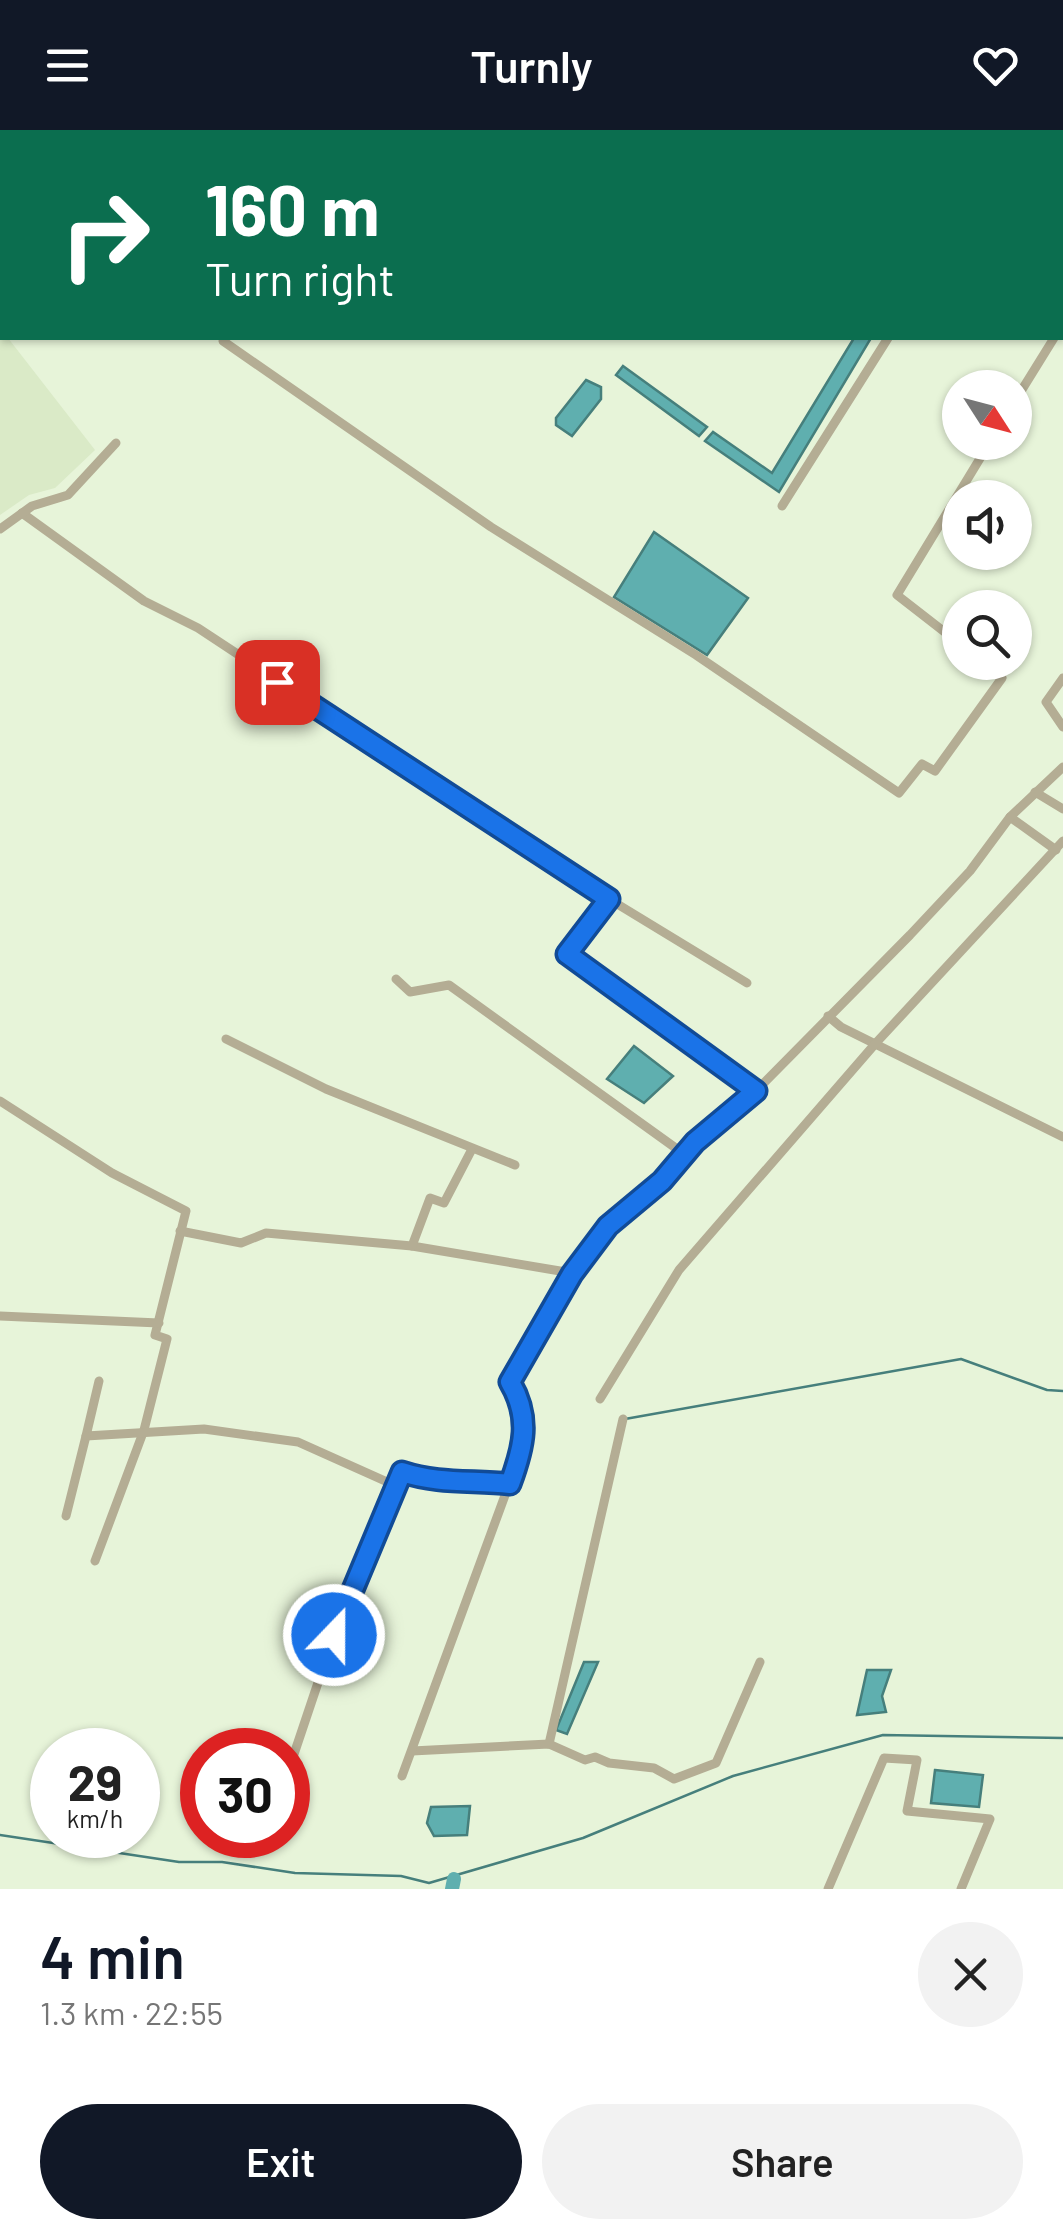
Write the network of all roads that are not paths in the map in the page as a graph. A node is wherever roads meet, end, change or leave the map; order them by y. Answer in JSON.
{"nodes":[{"id":1,"x":887,"y":340,"type":"edge"},
{"id":2,"x":1053,"y":340,"type":"edge"},
{"id":3,"x":223,"y":341,"type":"dead end"},
{"id":4,"x":1032,"y":374,"type":"edge"},
{"id":5,"x":116,"y":443,"type":"dead end"},
{"id":6,"x":979,"y":460,"type":"edge"},
{"id":7,"x":782,"y":506,"type":"dead end"},
{"id":8,"x":22,"y":514,"type":"junction"},
{"id":9,"x":0,"y":529,"type":"edge"},
{"id":10,"x":942,"y":630,"type":"edge"},
{"id":11,"x":1063,"y":678,"type":"edge"},
{"id":12,"x":1001,"y":680,"type":"edge"},
{"id":13,"x":1063,"y":727,"type":"edge"},
{"id":14,"x":1063,"y":767,"type":"edge"},
{"id":15,"x":1035,"y":792,"type":"junction"},
{"id":16,"x":1063,"y":809,"type":"edge"},
{"id":17,"x":1010,"y":817,"type":"junction"},
{"id":18,"x":1060,"y":846,"type":"edge"},
{"id":19,"x":609,"y":899,"type":"junction"},
{"id":20,"x":396,"y":978,"type":"dead end"},
{"id":21,"x":747,"y":983,"type":"dead end"},
{"id":22,"x":828,"y":1016,"type":"junction"},
{"id":23,"x":226,"y":1039,"type":"dead end"},
{"id":24,"x":876,"y":1044,"type":"junction"},
{"id":25,"x":756,"y":1091,"type":"junction"},
{"id":26,"x":0,"y":1101,"type":"edge"},
{"id":27,"x":1063,"y":1137,"type":"edge"},
{"id":28,"x":471,"y":1151,"type":"junction"},
{"id":29,"x":684,"y":1154,"type":"junction"},
{"id":30,"x":515,"y":1165,"type":"dead end"},
{"id":31,"x":180,"y":1232,"type":"junction"},
{"id":32,"x":412,"y":1246,"type":"junction"},
{"id":33,"x":572,"y":1274,"type":"junction"},
{"id":34,"x":0,"y":1316,"type":"edge"},
{"id":35,"x":159,"y":1323,"type":"junction"},
{"id":36,"x":100,"y":1381,"type":"dead end"},
{"id":37,"x":600,"y":1399,"type":"dead end"},
{"id":38,"x":624,"y":1419,"type":"dead end"},
{"id":39,"x":144,"y":1430,"type":"junction"},
{"id":40,"x":86,"y":1436,"type":"junction"},
{"id":41,"x":510,"y":1484,"type":"junction"},
{"id":42,"x":394,"y":1485,"type":"junction"},
{"id":43,"x":66,"y":1516,"type":"dead end"},
{"id":44,"x":95,"y":1561,"type":"dead end"},
{"id":45,"x":760,"y":1662,"type":"dead end"},
{"id":46,"x":303,"y":1728,"type":"edge"},
{"id":47,"x":549,"y":1744,"type":"junction"},
{"id":48,"x":412,"y":1751,"type":"junction"},
{"id":49,"x":402,"y":1776,"type":"dead end"},
{"id":50,"x":828,"y":1889,"type":"edge"},
{"id":51,"x":961,"y":1889,"type":"edge"}],
"edges":[{"from":1,"to":7,"type":"street"},
{"from":2,"to":4,"type":"street"},
{"from":3,"to":12,"type":"street"},
{"from":5,"to":8,"type":"street"},
{"from":6,"to":10,"type":"street"},
{"from":8,"to":9,"type":"street"},
{"from":8,"to":19,"type":"street"},
{"from":11,"to":13,"type":"street"},
{"from":14,"to":15,"type":"street"},
{"from":15,"to":16,"type":"street"},
{"from":15,"to":17,"type":"street"},
{"from":17,"to":18,"type":"street"},
{"from":17,"to":22,"type":"street"},
{"from":18,"to":24,"type":"street"},
{"from":19,"to":21,"type":"street"},
{"from":19,"to":25,"type":"street"},
{"from":20,"to":29,"type":"street"},
{"from":22,"to":24,"type":"street"},
{"from":22,"to":25,"type":"street"},
{"from":23,"to":28,"type":"street"},
{"from":24,"to":27,"type":"street"},
{"from":24,"to":37,"type":"street"},
{"from":25,"to":29,"type":"street"},
{"from":26,"to":31,"type":"street"},
{"from":28,"to":30,"type":"street"},
{"from":28,"to":32,"type":"street"},
{"from":29,"to":33,"type":"street"},
{"from":31,"to":32,"type":"street"},
{"from":31,"to":35,"type":"street"},
{"from":32,"to":33,"type":"street"},
{"from":33,"to":41,"type":"street"},
{"from":34,"to":35,"type":"street"},
{"from":35,"to":39,"type":"street"},
{"from":36,"to":40,"type":"street"},
{"from":38,"to":47,"type":"street"},
{"from":39,"to":40,"type":"street"},
{"from":39,"to":42,"type":"street"},
{"from":39,"to":44,"type":"street"},
{"from":40,"to":43,"type":"street"},
{"from":41,"to":42,"type":"street"},
{"from":41,"to":48,"type":"street"},
{"from":42,"to":46,"type":"street"},
{"from":45,"to":47,"type":"street"},
{"from":47,"to":48,"type":"street"},
{"from":48,"to":49,"type":"street"},
{"from":50,"to":51,"type":"street"}]}
